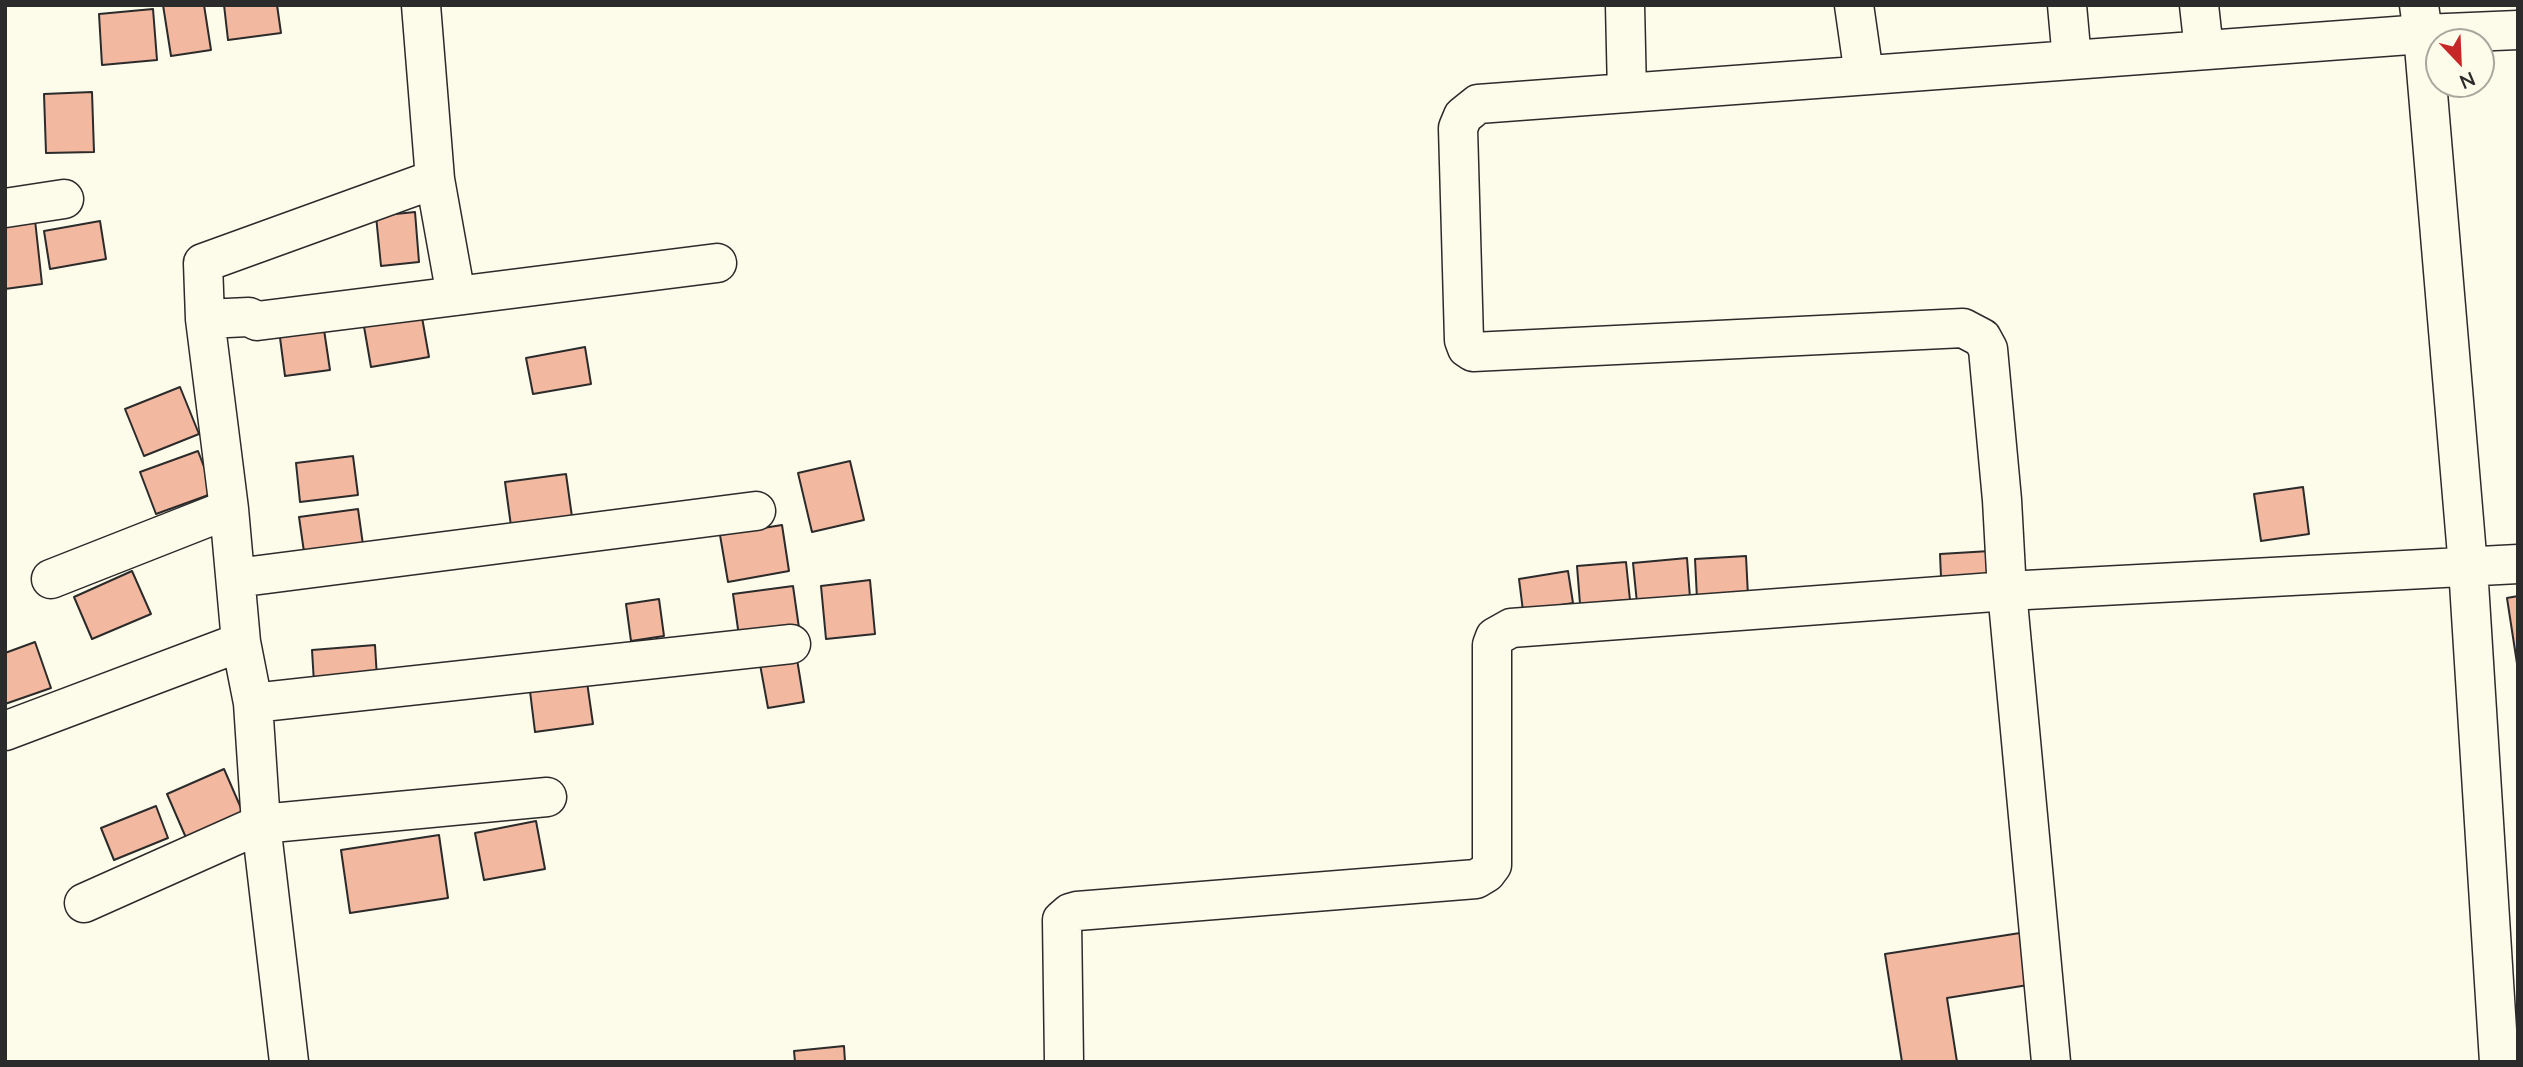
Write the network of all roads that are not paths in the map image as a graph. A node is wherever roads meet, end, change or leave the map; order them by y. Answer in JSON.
{"nodes":[{"id":1,"x":422,"y":5,"type":"edge"},
{"id":2,"x":1625,"y":5,"type":"edge"},
{"id":3,"x":1854,"y":5,"type":"edge"},
{"id":4,"x":2067,"y":5,"type":"edge"},
{"id":5,"x":2199,"y":5,"type":"edge"},
{"id":6,"x":2421,"y":20,"type":"edge"},
{"id":7,"x":2518,"y":30,"type":"edge"},
{"id":8,"x":2204,"y":50,"type":"junction"},
{"id":9,"x":2072,"y":60,"type":"junction"},
{"id":10,"x":1864,"y":75,"type":"junction"},
{"id":11,"x":1627,"y":93,"type":"junction"},
{"id":12,"x":435,"y":179,"type":"junction"},
{"id":13,"x":64,"y":199,"type":"dead end"},
{"id":14,"x":5,"y":208,"type":"edge"},
{"id":15,"x":717,"y":262,"type":"dead end"},
{"id":16,"x":456,"y":296,"type":"junction"},
{"id":17,"x":205,"y":319,"type":"junction"},
{"id":18,"x":229,"y":509,"type":"junction"},
{"id":19,"x":756,"y":511,"type":"dead end"},
{"id":20,"x":2518,"y":564,"type":"edge"},
{"id":21,"x":2468,"y":568,"type":"junction"},
{"id":22,"x":236,"y":578,"type":"junction"},
{"id":23,"x":51,"y":579,"type":"dead end"},
{"id":24,"x":2007,"y":591,"type":"junction"},
{"id":25,"x":241,"y":642,"type":"junction"},
{"id":26,"x":791,"y":644,"type":"dead end"},
{"id":27,"x":253,"y":703,"type":"junction"},
{"id":28,"x":5,"y":731,"type":"edge"},
{"id":29,"x":547,"y":796,"type":"dead end"},
{"id":30,"x":261,"y":824,"type":"junction"},
{"id":31,"x":83,"y":903,"type":"dead end"},
{"id":32,"x":289,"y":1062,"type":"edge"},
{"id":33,"x":1065,"y":1062,"type":"edge"},
{"id":34,"x":2052,"y":1062,"type":"edge"},
{"id":35,"x":2499,"y":1062,"type":"edge"}],
"edges":[{"from":1,"to":12,"type":"street"},
{"from":2,"to":11,"type":"street"},
{"from":3,"to":10,"type":"street"},
{"from":4,"to":9,"type":"street"},
{"from":5,"to":8,"type":"street"},
{"from":6,"to":7,"type":"street"},
{"from":6,"to":8,"type":"street"},
{"from":6,"to":21,"type":"street"},
{"from":8,"to":9,"type":"street"},
{"from":9,"to":10,"type":"street"},
{"from":10,"to":11,"type":"street"},
{"from":11,"to":24,"type":"street"},
{"from":12,"to":16,"type":"street"},
{"from":12,"to":17,"type":"street"},
{"from":13,"to":14,"type":"street"},
{"from":15,"to":16,"type":"street"},
{"from":16,"to":17,"type":"street"},
{"from":17,"to":18,"type":"street"},
{"from":18,"to":22,"type":"street"},
{"from":18,"to":23,"type":"street"},
{"from":19,"to":22,"type":"street"},
{"from":20,"to":21,"type":"street"},
{"from":21,"to":24,"type":"street"},
{"from":21,"to":35,"type":"street"},
{"from":22,"to":25,"type":"street"},
{"from":24,"to":33,"type":"street"},
{"from":24,"to":34,"type":"street"},
{"from":25,"to":27,"type":"street"},
{"from":25,"to":28,"type":"street"},
{"from":26,"to":27,"type":"street"},
{"from":27,"to":30,"type":"street"},
{"from":29,"to":30,"type":"street"},
{"from":30,"to":31,"type":"street"},
{"from":30,"to":32,"type":"street"}]}
